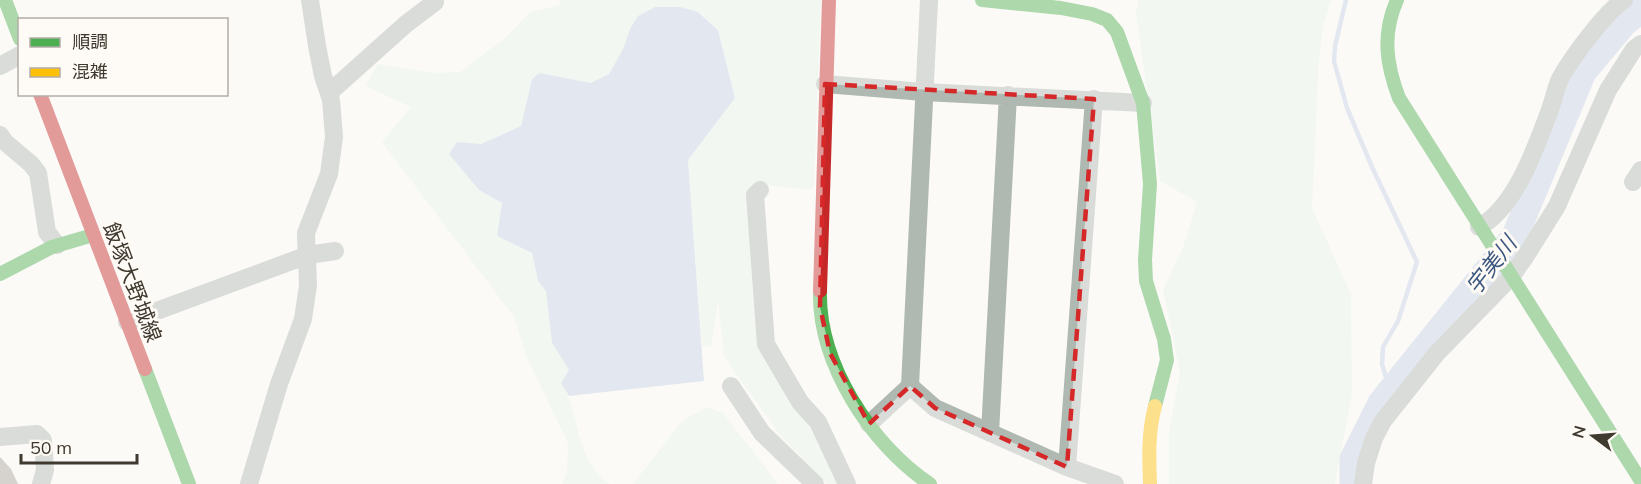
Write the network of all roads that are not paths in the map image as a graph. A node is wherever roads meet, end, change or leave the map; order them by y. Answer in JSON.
{"nodes":[{"id":1,"x":5,"y":0,"type":"edge"},
{"id":2,"x":310,"y":0,"type":"edge"},
{"id":3,"x":829,"y":0,"type":"edge"},
{"id":4,"x":929,"y":0,"type":"edge"},
{"id":5,"x":982,"y":0,"type":"edge"},
{"id":6,"x":1397,"y":0,"type":"edge"},
{"id":7,"x":1624,"y":0,"type":"edge"},
{"id":8,"x":435,"y":2,"type":"dead end"},
{"id":9,"x":1054,"y":3,"type":"edge"},
{"id":10,"x":18,"y":34,"type":"edge"},
{"id":11,"x":1641,"y":44,"type":"edge"},
{"id":12,"x":18,"y":56,"type":"edge"},
{"id":13,"x":0,"y":66,"type":"edge"},
{"id":14,"x":825,"y":84,"type":"junction"},
{"id":15,"x":330,"y":92,"type":"junction"},
{"id":16,"x":924,"y":92,"type":"junction"},
{"id":17,"x":1008,"y":95,"type":"junction"},
{"id":18,"x":41,"y":96,"type":"edge"},
{"id":19,"x":1094,"y":99,"type":"junction"},
{"id":20,"x":1143,"y":102,"type":"junction"},
{"id":21,"x":0,"y":135,"type":"edge"},
{"id":22,"x":760,"y":190,"type":"dead end"},
{"id":23,"x":1480,"y":229,"type":"junction"},
{"id":24,"x":93,"y":235,"type":"junction"},
{"id":25,"x":57,"y":245,"type":"junction"},
{"id":26,"x":334,"y":251,"type":"dead end"},
{"id":27,"x":308,"y":255,"type":"junction"},
{"id":28,"x":0,"y":274,"type":"edge"},
{"id":29,"x":1509,"y":274,"type":"junction"},
{"id":30,"x":127,"y":322,"type":"junction"},
{"id":31,"x":731,"y":386,"type":"dead end"},
{"id":32,"x":910,"y":386,"type":"junction"},
{"id":33,"x":869,"y":424,"type":"junction"},
{"id":34,"x":990,"y":433,"type":"junction"},
{"id":35,"x":0,"y":437,"type":"edge"},
{"id":36,"x":1634,"y":454,"type":"edge"},
{"id":37,"x":1067,"y":467,"type":"junction"},
{"id":38,"x":1641,"y":480,"type":"edge"},
{"id":39,"x":925,"y":483,"type":"edge"},
{"id":40,"x":41,"y":484,"type":"edge"},
{"id":41,"x":189,"y":484,"type":"edge"},
{"id":42,"x":249,"y":484,"type":"edge"},
{"id":43,"x":815,"y":484,"type":"edge"},
{"id":44,"x":847,"y":484,"type":"edge"},
{"id":45,"x":1115,"y":484,"type":"edge"},
{"id":46,"x":1150,"y":484,"type":"edge"},
{"id":47,"x":1363,"y":484,"type":"edge"}],
"edges":[{"from":1,"to":10,"type":"street"},
{"from":2,"to":15,"type":"street"},
{"from":3,"to":14,"type":"street"},
{"from":4,"to":16,"type":"street"},
{"from":5,"to":9,"type":"street"},
{"from":6,"to":23,"type":"street"},
{"from":7,"to":23,"type":"street"},
{"from":8,"to":15,"type":"street"},
{"from":9,"to":20,"type":"street"},
{"from":11,"to":29,"type":"street"},
{"from":12,"to":13,"type":"street"},
{"from":14,"to":16,"type":"street"},
{"from":14,"to":33,"type":"street"},
{"from":15,"to":27,"type":"street"},
{"from":16,"to":17,"type":"street"},
{"from":16,"to":32,"type":"street"},
{"from":17,"to":19,"type":"street"},
{"from":17,"to":34,"type":"street"},
{"from":18,"to":24,"type":"street","name":"飯塚大野城線"},
{"from":19,"to":20,"type":"street"},
{"from":19,"to":37,"type":"street"},
{"from":20,"to":46,"type":"street"},
{"from":21,"to":25,"type":"street"},
{"from":22,"to":44,"type":"street"},
{"from":23,"to":29,"type":"street"},
{"from":24,"to":25,"type":"street"},
{"from":24,"to":30,"type":"street","name":"飯塚大野城線"},
{"from":25,"to":28,"type":"street"},
{"from":26,"to":27,"type":"street"},
{"from":27,"to":30,"type":"street"},
{"from":27,"to":42,"type":"street"},
{"from":29,"to":36,"type":"street"},
{"from":29,"to":47,"type":"street"},
{"from":30,"to":41,"type":"street","name":"飯塚大野城線"},
{"from":31,"to":43,"type":"street"},
{"from":32,"to":33,"type":"street"},
{"from":32,"to":34,"type":"street"},
{"from":33,"to":39,"type":"street"},
{"from":34,"to":37,"type":"street"},
{"from":35,"to":40,"type":"street"},
{"from":36,"to":38,"type":"street"},
{"from":37,"to":45,"type":"street"}]}
